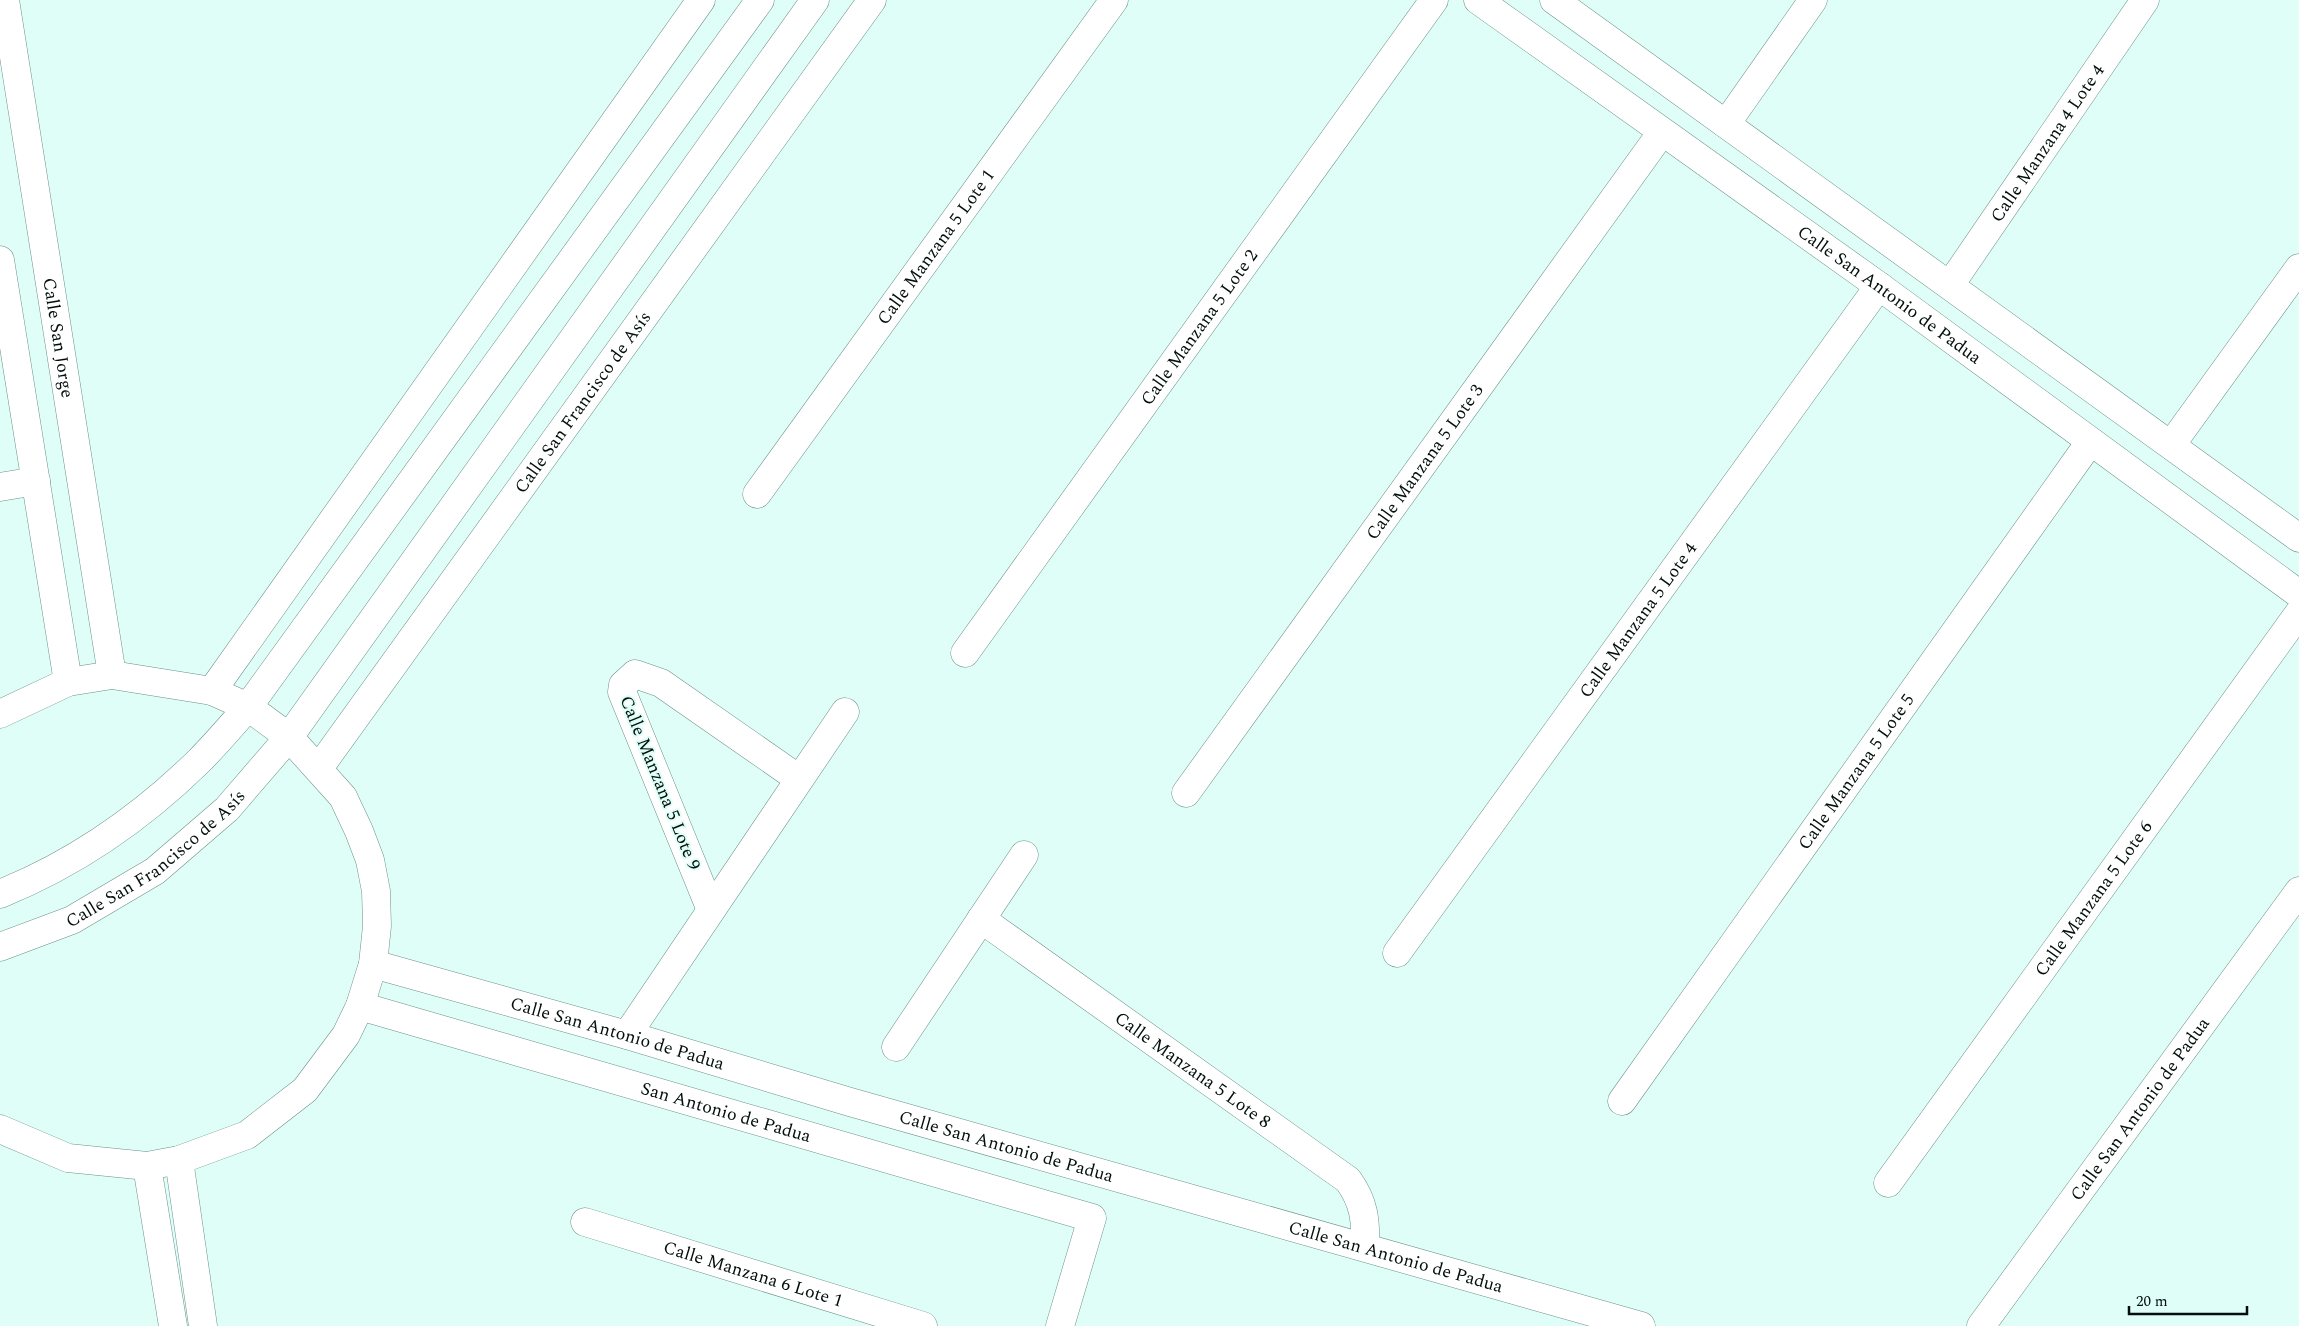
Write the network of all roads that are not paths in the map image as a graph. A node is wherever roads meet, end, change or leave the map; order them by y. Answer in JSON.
{"nodes":[{"id":1,"x":5,"y":0,"type":"edge"},
{"id":2,"x":701,"y":0,"type":"edge"},
{"id":3,"x":760,"y":0,"type":"edge"},
{"id":4,"x":815,"y":0,"type":"edge"},
{"id":5,"x":872,"y":0,"type":"edge"},
{"id":6,"x":1114,"y":0,"type":"edge"},
{"id":7,"x":1434,"y":0,"type":"edge"},
{"id":8,"x":1478,"y":0,"type":"edge"},
{"id":9,"x":1554,"y":0,"type":"edge"},
{"id":10,"x":1813,"y":0,"type":"edge"},
{"id":11,"x":2145,"y":0,"type":"edge"},
{"id":12,"x":1726,"y":124,"type":"junction"},
{"id":13,"x":1662,"y":132,"type":"junction"},
{"id":14,"x":0,"y":260,"type":"edge"},
{"id":15,"x":2299,"y":268,"type":"edge"},
{"id":16,"x":1950,"y":285,"type":"junction"},
{"id":17,"x":1879,"y":286,"type":"junction"},
{"id":18,"x":2090,"y":442,"type":"junction"},
{"id":19,"x":2171,"y":445,"type":"junction"},
{"id":20,"x":36,"y":481,"type":"junction"},
{"id":21,"x":0,"y":487,"type":"edge"},
{"id":22,"x":757,"y":494,"type":"dead end"},
{"id":23,"x":2299,"y":538,"type":"edge"},
{"id":24,"x":2299,"y":594,"type":"edge"},
{"id":25,"x":2299,"y":613,"type":"edge"},
{"id":26,"x":965,"y":653,"type":"dead end"},
{"id":27,"x":112,"y":676,"type":"junction"},
{"id":28,"x":68,"y":682,"type":"junction"},
{"id":29,"x":212,"y":691,"type":"junction"},
{"id":30,"x":248,"y":707,"type":"junction"},
{"id":31,"x":845,"y":712,"type":"dead end"},
{"id":32,"x":0,"y":714,"type":"edge"},
{"id":33,"x":289,"y":737,"type":"junction"},
{"id":34,"x":319,"y":768,"type":"junction"},
{"id":35,"x":799,"y":779,"type":"junction"},
{"id":36,"x":1186,"y":793,"type":"dead end"},
{"id":37,"x":1024,"y":855,"type":"dead end"},
{"id":38,"x":2299,"y":891,"type":"edge"},
{"id":39,"x":0,"y":894,"type":"edge"},
{"id":40,"x":711,"y":910,"type":"junction"},
{"id":41,"x":981,"y":919,"type":"junction"},
{"id":42,"x":0,"y":947,"type":"edge"},
{"id":43,"x":1397,"y":953,"type":"dead end"},
{"id":44,"x":373,"y":964,"type":"junction"},
{"id":45,"x":360,"y":1006,"type":"junction"},
{"id":46,"x":627,"y":1035,"type":"junction"},
{"id":47,"x":896,"y":1047,"type":"dead end"},
{"id":48,"x":1622,"y":1101,"type":"dead end"},
{"id":49,"x":0,"y":1129,"type":"edge"},
{"id":50,"x":179,"y":1160,"type":"junction"},
{"id":51,"x":147,"y":1166,"type":"junction"},
{"id":52,"x":1888,"y":1183,"type":"dead end"},
{"id":53,"x":585,"y":1222,"type":"dead end"},
{"id":54,"x":1364,"y":1246,"type":"junction"},
{"id":55,"x":173,"y":1326,"type":"edge"},
{"id":56,"x":203,"y":1326,"type":"edge"},
{"id":57,"x":923,"y":1326,"type":"edge"},
{"id":58,"x":1060,"y":1326,"type":"edge"},
{"id":59,"x":1641,"y":1326,"type":"edge"},
{"id":60,"x":1981,"y":1326,"type":"edge"}],
"edges":[{"from":1,"to":27,"type":"street","name":"Calle San Jorge"},
{"from":2,"to":29,"type":"street"},
{"from":3,"to":30,"type":"street"},
{"from":4,"to":33,"type":"street","name":"Calle San Francisco de Asís"},
{"from":5,"to":34,"type":"street","name":"Calle San Francisco de Asís"},
{"from":6,"to":22,"type":"street","name":"Calle Manzana 5 Lote 1"},
{"from":7,"to":26,"type":"street","name":"Calle Manzana 5 Lote 2"},
{"from":8,"to":13,"type":"street","name":"Calle San Antonio de Padua"},
{"from":9,"to":12,"type":"street"},
{"from":10,"to":12,"type":"street"},
{"from":11,"to":16,"type":"street","name":"Calle Manzana 4 Lote 4"},
{"from":12,"to":16,"type":"street"},
{"from":13,"to":17,"type":"street","name":"Calle San Antonio de Padua"},
{"from":13,"to":36,"type":"street","name":"Calle Manzana 5 Lote 3"},
{"from":14,"to":20,"type":"street"},
{"from":15,"to":19,"type":"street"},
{"from":16,"to":19,"type":"street"},
{"from":17,"to":18,"type":"street","name":"Calle San Antonio de Padua"},
{"from":17,"to":43,"type":"street","name":"Calle Manzana 5 Lote 4"},
{"from":18,"to":24,"type":"street","name":"Calle San Antonio de Padua"},
{"from":18,"to":48,"type":"street","name":"Calle Manzana 5 Lote 5"},
{"from":19,"to":23,"type":"street"},
{"from":20,"to":21,"type":"street"},
{"from":20,"to":28,"type":"street"},
{"from":25,"to":52,"type":"street","name":"Calle Manzana 5 Lote 6"},
{"from":27,"to":28,"type":"street"},
{"from":27,"to":29,"type":"street"},
{"from":28,"to":32,"type":"street"},
{"from":29,"to":30,"type":"street"},
{"from":30,"to":33,"type":"street"},
{"from":30,"to":39,"type":"street"},
{"from":31,"to":35,"type":"street"},
{"from":33,"to":34,"type":"street"},
{"from":33,"to":42,"type":"street","name":"Calle San Francisco de Asís"},
{"from":34,"to":44,"type":"street"},
{"from":35,"to":40,"type":"street"},
{"from":35,"to":40,"type":"street","name":"Calle Manzana 5 Lote 9"},
{"from":37,"to":41,"type":"street"},
{"from":38,"to":60,"type":"street","name":"Calle San Antonio de Padua"},
{"from":40,"to":46,"type":"street"},
{"from":41,"to":47,"type":"street"},
{"from":41,"to":54,"type":"street","name":"Calle Manzana 5 Lote 8"},
{"from":44,"to":45,"type":"street"},
{"from":44,"to":46,"type":"street","name":"Calle San Antonio de Padua"},
{"from":45,"to":50,"type":"street"},
{"from":45,"to":58,"type":"street","name":"San Antonio de Padua"},
{"from":46,"to":54,"type":"street","name":"Calle San Antonio de Padua"},
{"from":49,"to":51,"type":"street"},
{"from":50,"to":51,"type":"street"},
{"from":50,"to":56,"type":"street"},
{"from":51,"to":55,"type":"street"},
{"from":53,"to":57,"type":"street","name":"Calle Manzana 6 Lote 1"},
{"from":54,"to":59,"type":"street","name":"Calle San Antonio de Padua"}]}
